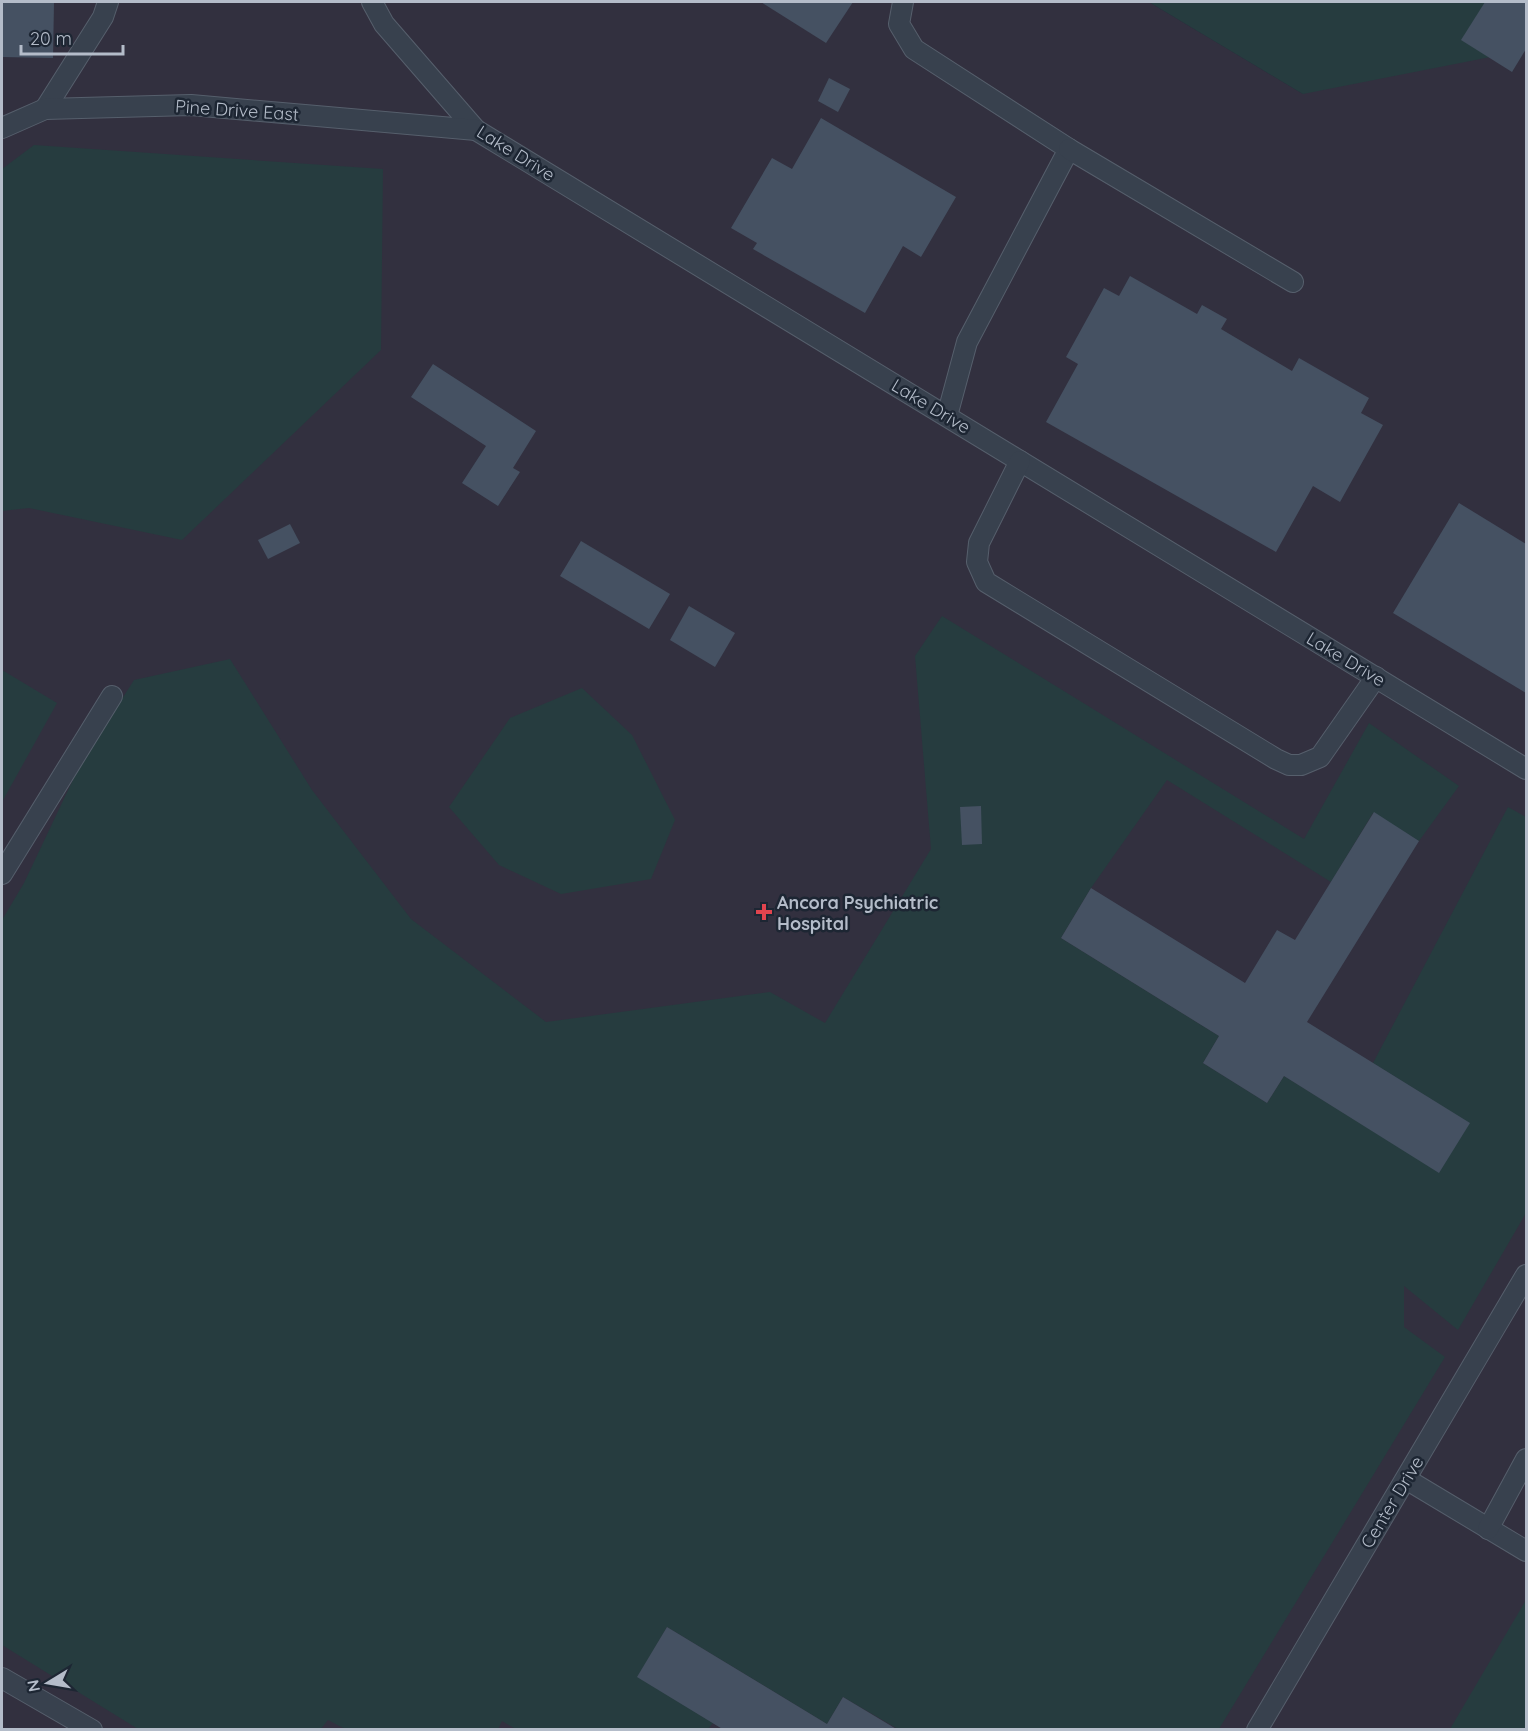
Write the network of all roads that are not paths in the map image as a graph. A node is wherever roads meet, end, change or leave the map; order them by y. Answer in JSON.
{"nodes":[{"id":1,"x":108,"y":2,"type":"edge"},
{"id":2,"x":372,"y":2,"type":"edge"},
{"id":3,"x":903,"y":2,"type":"edge"},
{"id":4,"x":45,"y":109,"type":"junction"},
{"id":5,"x":2,"y":128,"type":"edge"},
{"id":6,"x":476,"y":130,"type":"junction"},
{"id":7,"x":1069,"y":149,"type":"junction"},
{"id":8,"x":1293,"y":282,"type":"dead end"},
{"id":9,"x":947,"y":416,"type":"junction"},
{"id":10,"x":1020,"y":461,"type":"junction"},
{"id":11,"x":1376,"y":677,"type":"junction"},
{"id":12,"x":112,"y":696,"type":"dead end"},
{"id":13,"x":1527,"y":769,"type":"edge"},
{"id":14,"x":2,"y":874,"type":"edge"},
{"id":15,"x":1527,"y":1275,"type":"edge"},
{"id":16,"x":1527,"y":1459,"type":"edge"},
{"id":17,"x":1406,"y":1479,"type":"junction"},
{"id":18,"x":1488,"y":1529,"type":"junction"},
{"id":19,"x":1527,"y":1551,"type":"edge"},
{"id":20,"x":2,"y":1678,"type":"edge"},
{"id":21,"x":92,"y":1730,"type":"edge"},
{"id":22,"x":1257,"y":1730,"type":"edge"}],
"edges":[{"from":1,"to":4,"type":"lane"},
{"from":2,"to":6,"type":"lane","name":"Lake Drive"},
{"from":3,"to":7,"type":"lane"},
{"from":4,"to":5,"type":"lane","name":"Pine Drive East"},
{"from":4,"to":6,"type":"lane","name":"Pine Drive East"},
{"from":6,"to":9,"type":"lane","name":"Lake Drive"},
{"from":7,"to":8,"type":"lane"},
{"from":7,"to":9,"type":"lane"},
{"from":9,"to":10,"type":"lane","name":"Lake Drive"},
{"from":10,"to":11,"type":"lane","name":"Lake Drive"},
{"from":10,"to":11,"type":"lane"},
{"from":11,"to":13,"type":"lane","name":"Lake Drive"},
{"from":12,"to":14,"type":"lane"},
{"from":15,"to":17,"type":"lane","name":"Center Drive"},
{"from":16,"to":18,"type":"lane"},
{"from":17,"to":18,"type":"lane"},
{"from":17,"to":22,"type":"lane","name":"Center Drive"},
{"from":18,"to":19,"type":"lane"},
{"from":20,"to":21,"type":"lane"}]}
